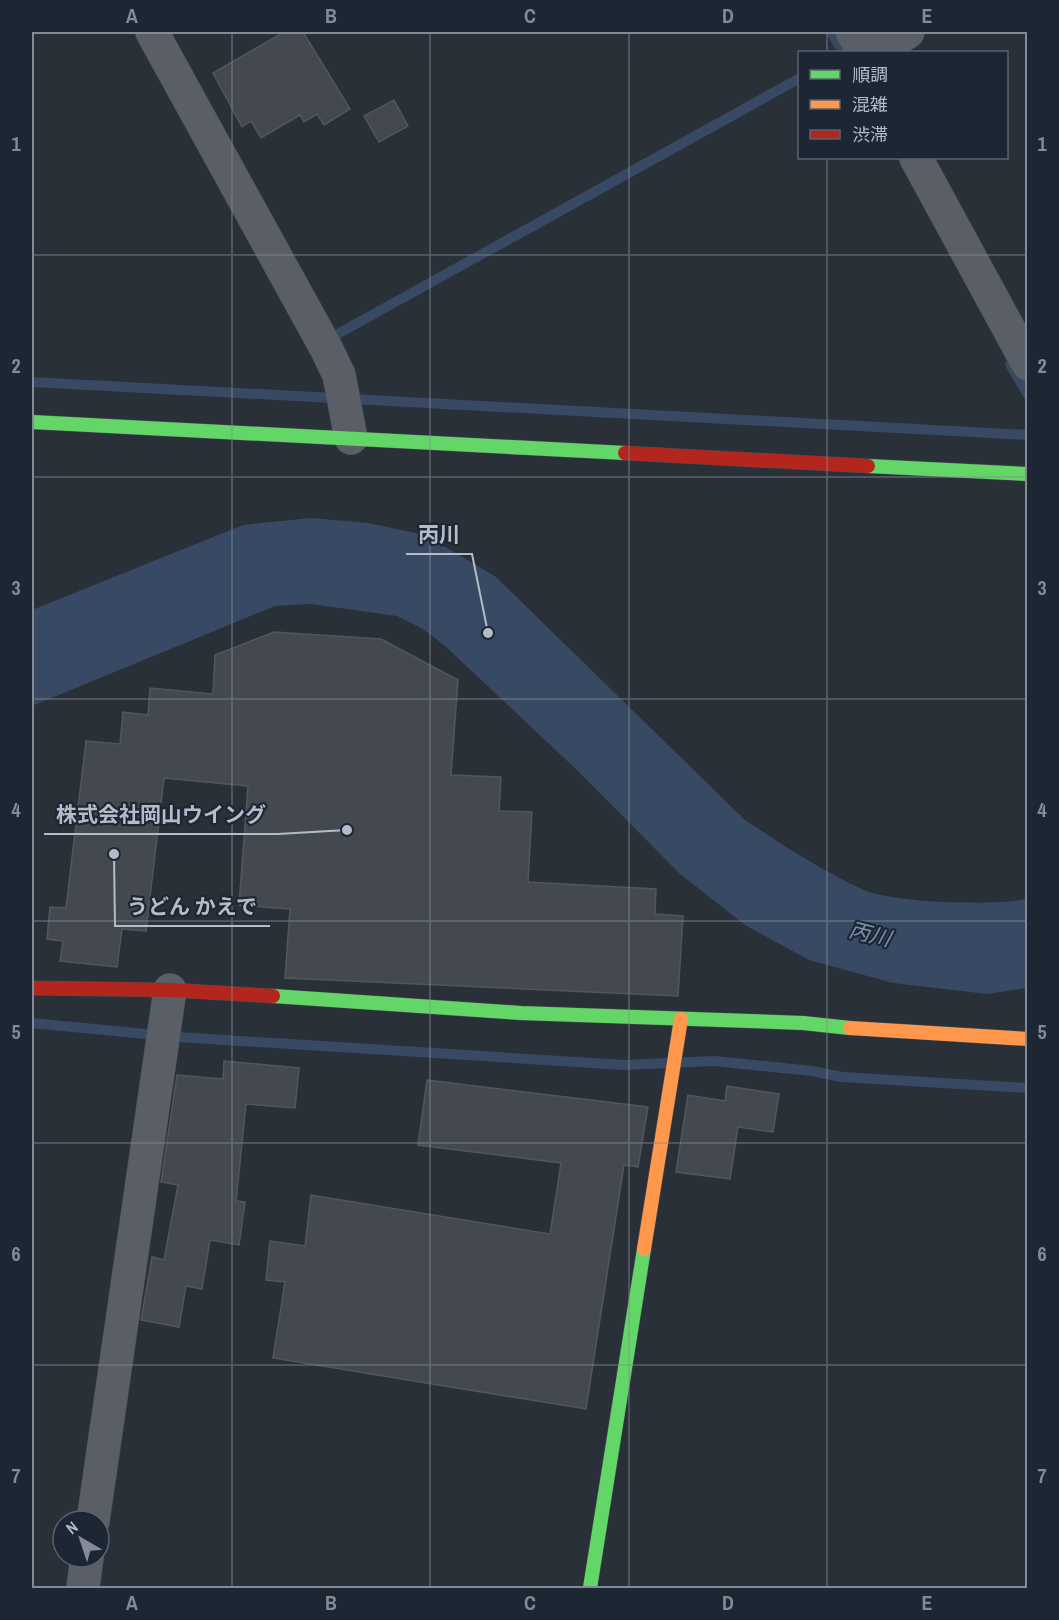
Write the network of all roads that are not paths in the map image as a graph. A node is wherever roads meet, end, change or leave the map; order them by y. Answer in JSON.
{"nodes":[{"id":1,"x":152,"y":32,"type":"edge"},
{"id":2,"x":908,"y":32,"type":"edge"},
{"id":3,"x":862,"y":45,"type":"edge"},
{"id":4,"x":917,"y":159,"type":"edge"},
{"id":5,"x":1028,"y":364,"type":"edge"},
{"id":6,"x":346,"y":412,"type":"junction"},
{"id":7,"x":32,"y":422,"type":"edge"},
{"id":8,"x":1028,"y":474,"type":"edge"},
{"id":9,"x":32,"y":988,"type":"edge"},
{"id":10,"x":171,"y":990,"type":"junction"},
{"id":11,"x":681,"y":1019,"type":"junction"},
{"id":12,"x":1028,"y":1039,"type":"edge"},
{"id":13,"x":95,"y":1509,"type":"edge"},
{"id":14,"x":85,"y":1569,"type":"edge"},
{"id":15,"x":82,"y":1588,"type":"edge"},
{"id":16,"x":590,"y":1588,"type":"edge"}],
"edges":[{"from":1,"to":6,"type":"street"},
{"from":2,"to":3,"type":"street"},
{"from":4,"to":5,"type":"street"},
{"from":6,"to":7,"type":"street"},
{"from":6,"to":8,"type":"street"},
{"from":9,"to":10,"type":"street"},
{"from":10,"to":11,"type":"street"},
{"from":10,"to":13,"type":"street"},
{"from":11,"to":12,"type":"street"},
{"from":11,"to":16,"type":"street"},
{"from":14,"to":15,"type":"street"}]}
